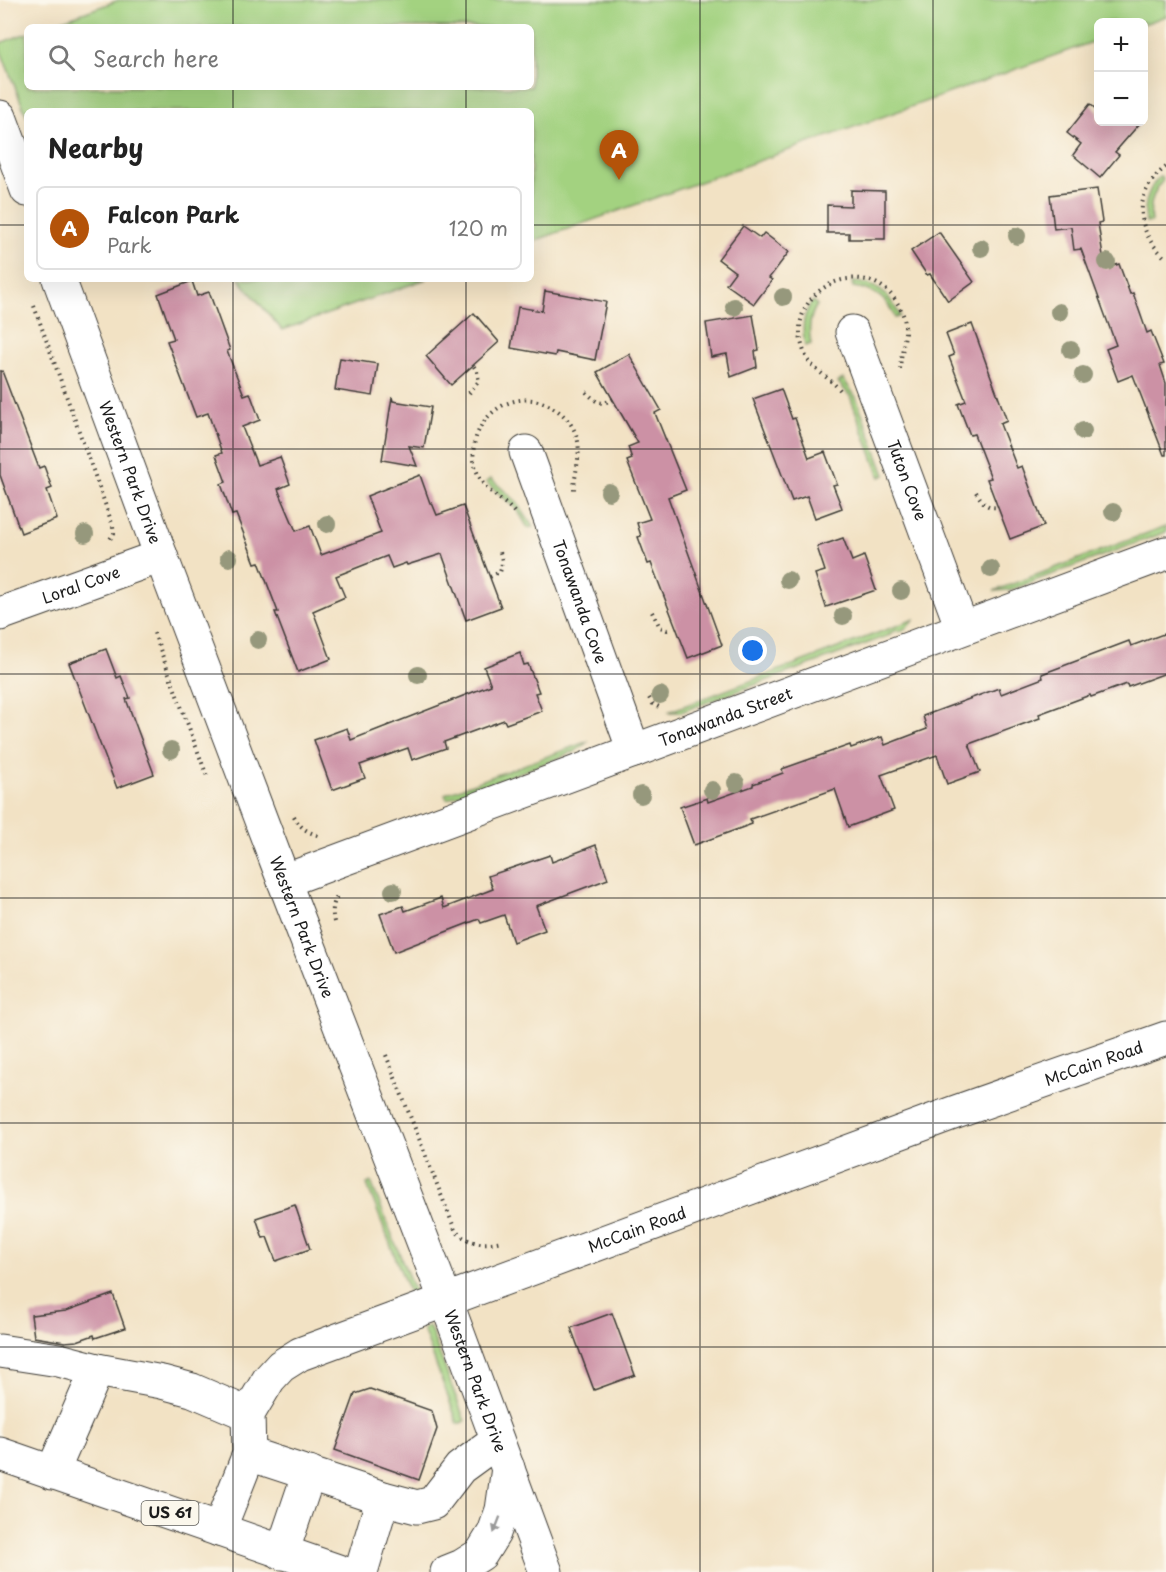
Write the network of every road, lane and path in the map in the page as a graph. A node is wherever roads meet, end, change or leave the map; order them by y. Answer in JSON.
{"nodes":[{"id":1,"x":0,"y":117,"type":"edge"},
{"id":2,"x":1166,"y":167,"type":"edge"},
{"id":3,"x":24,"y":182,"type":"edge"},
{"id":4,"x":1166,"y":259,"type":"edge"},
{"id":5,"x":60,"y":282,"type":"edge"},
{"id":6,"x":34,"y":306,"type":"dead end"},
{"id":7,"x":852,"y":332,"type":"dead end"},
{"id":8,"x":473,"y":365,"type":"dead end"},
{"id":9,"x":900,"y":375,"type":"dead end"},
{"id":10,"x":586,"y":392,"type":"dead end"},
{"id":11,"x":469,"y":393,"type":"dead end"},
{"id":12,"x":844,"y":395,"type":"dead end"},
{"id":13,"x":613,"y":399,"type":"dead end"},
{"id":14,"x":526,"y":452,"type":"dead end"},
{"id":15,"x":976,"y":492,"type":"dead end"},
{"id":16,"x":575,"y":499,"type":"dead end"},
{"id":17,"x":998,"y":507,"type":"dead end"},
{"id":18,"x":518,"y":518,"type":"dead end"},
{"id":19,"x":104,"y":544,"type":"dead end"},
{"id":20,"x":499,"y":549,"type":"dead end"},
{"id":21,"x":1166,"y":553,"type":"edge"},
{"id":22,"x":161,"y":556,"type":"junction"},
{"id":23,"x":490,"y":577,"type":"dead end"},
{"id":24,"x":652,"y":612,"type":"dead end"},
{"id":25,"x":0,"y":614,"type":"edge"},
{"id":26,"x":962,"y":628,"type":"junction"},
{"id":27,"x":672,"y":629,"type":"dead end"},
{"id":28,"x":154,"y":633,"type":"dead end"},
{"id":29,"x":645,"y":692,"type":"dead end"},
{"id":30,"x":664,"y":708,"type":"dead end"},
{"id":31,"x":634,"y":750,"type":"junction"},
{"id":32,"x":208,"y":779,"type":"dead end"},
{"id":33,"x":292,"y":810,"type":"dead end"},
{"id":34,"x":328,"y":834,"type":"dead end"},
{"id":35,"x":284,"y":881,"type":"junction"},
{"id":36,"x":340,"y":891,"type":"dead end"},
{"id":37,"x":335,"y":925,"type":"dead end"},
{"id":38,"x":1166,"y":1038,"type":"edge"},
{"id":39,"x":386,"y":1053,"type":"dead end"},
{"id":40,"x":502,"y":1241,"type":"dead end"},
{"id":41,"x":446,"y":1301,"type":"junction"},
{"id":42,"x":0,"y":1351,"type":"edge"},
{"id":43,"x":59,"y":1360,"type":"junction"},
{"id":44,"x":0,"y":1365,"type":"edge"},
{"id":45,"x":97,"y":1370,"type":"junction"},
{"id":46,"x":248,"y":1414,"type":"junction"},
{"id":47,"x":0,"y":1454,"type":"edge"},
{"id":48,"x":249,"y":1454,"type":"junction"},
{"id":49,"x":502,"y":1454,"type":"junction"},
{"id":50,"x":52,"y":1473,"type":"junction"},
{"id":51,"x":309,"y":1473,"type":"junction"},
{"id":52,"x":383,"y":1498,"type":"junction"},
{"id":53,"x":219,"y":1530,"type":"junction"},
{"id":54,"x":282,"y":1552,"type":"junction"},
{"id":55,"x":341,"y":1572,"type":"edge"},
{"id":56,"x":361,"y":1572,"type":"edge"},
{"id":57,"x":447,"y":1572,"type":"edge"},
{"id":58,"x":546,"y":1572,"type":"edge"}],
"edges":[{"from":1,"to":3,"type":"main road"},
{"from":2,"to":4,"type":"path"},
{"from":5,"to":22,"type":"main road","name":"Western Park Drive"},
{"from":6,"to":19,"type":"path"},
{"from":7,"to":26,"type":"main road","name":"Tuton Cove"},
{"from":8,"to":11,"type":"path"},
{"from":9,"to":12,"type":"path"},
{"from":10,"to":13,"type":"path"},
{"from":14,"to":31,"type":"main road","name":"Tonawanda Cove"},
{"from":15,"to":17,"type":"path"},
{"from":16,"to":18,"type":"path"},
{"from":20,"to":23,"type":"path"},
{"from":21,"to":26,"type":"main road","name":"Tonawanda Street"},
{"from":22,"to":25,"type":"main road","name":"Loral Cove"},
{"from":22,"to":35,"type":"main road","name":"Western Park Drive"},
{"from":24,"to":27,"type":"path"},
{"from":26,"to":31,"type":"main road","name":"Tonawanda Street"},
{"from":28,"to":32,"type":"path"},
{"from":29,"to":30,"type":"path"},
{"from":31,"to":35,"type":"main road","name":"Tonawanda Street"},
{"from":33,"to":34,"type":"path"},
{"from":35,"to":41,"type":"main road","name":"Western Park Drive"},
{"from":36,"to":37,"type":"path"},
{"from":38,"to":41,"type":"main road","name":"McCain Road"},
{"from":39,"to":40,"type":"path"},
{"from":41,"to":46,"type":"main road","name":"McCain Road"},
{"from":41,"to":49,"type":"main road","name":"Western Park Drive"},
{"from":42,"to":43,"type":"main road"},
{"from":43,"to":44,"type":"main road"},
{"from":43,"to":45,"type":"main road"},
{"from":45,"to":46,"type":"main road"},
{"from":45,"to":50,"type":"main road"},
{"from":46,"to":48,"type":"main road"},
{"from":47,"to":50,"type":"main road","number":"US 61"},
{"from":48,"to":51,"type":"main road"},
{"from":48,"to":53,"type":"main road"},
{"from":49,"to":52,"type":"main road"},
{"from":49,"to":57,"type":"main road","one_way":true},
{"from":49,"to":58,"type":"main road","name":"Western Park Drive"},
{"from":50,"to":53,"type":"main road","number":"US 61"},
{"from":51,"to":52,"type":"main road"},
{"from":51,"to":54,"type":"main road"},
{"from":52,"to":56,"type":"main road"},
{"from":53,"to":54,"type":"main road","number":"US 61"},
{"from":54,"to":55,"type":"main road","number":"US 61"}]}
